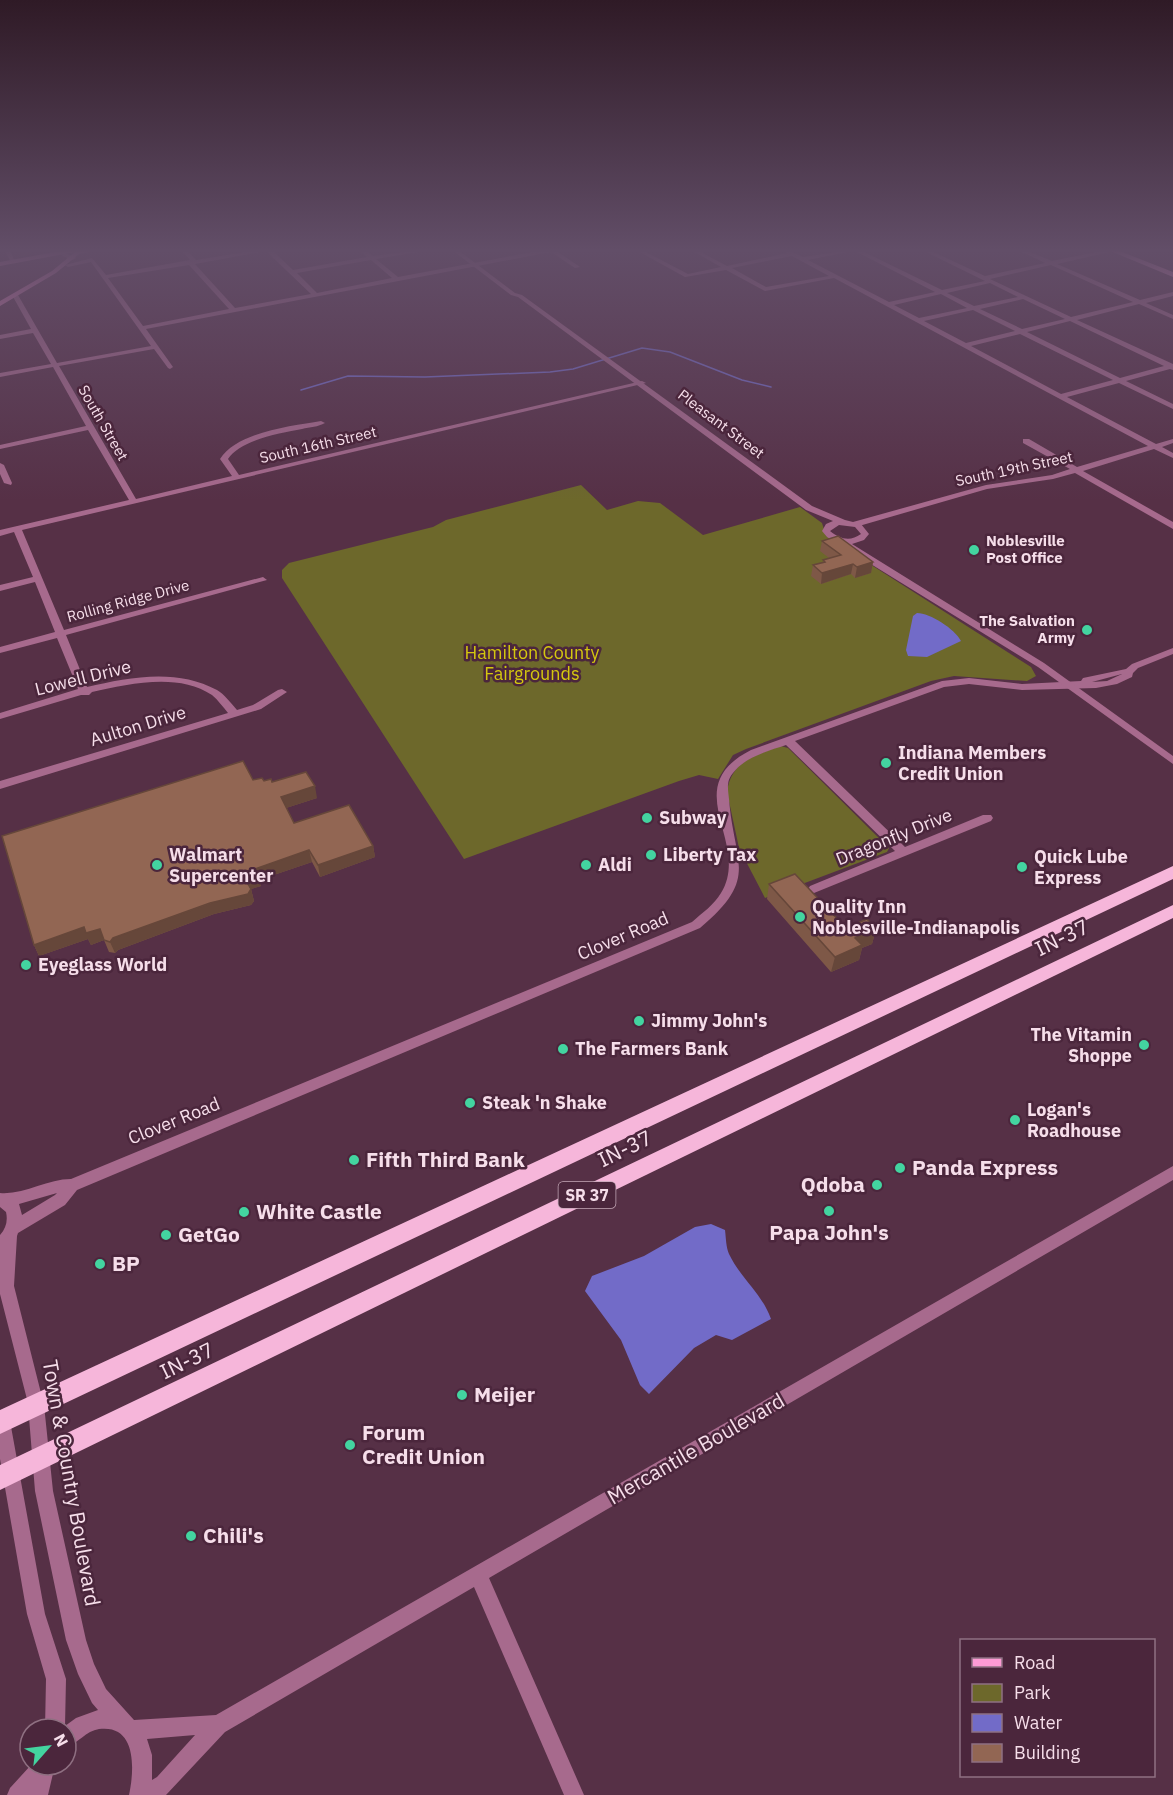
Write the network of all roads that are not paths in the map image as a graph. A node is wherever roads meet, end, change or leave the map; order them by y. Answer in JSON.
{"nodes":[{"id":1,"x":21,"y":334,"type":"edge"},
{"id":2,"x":36,"y":334,"type":"edge"},
{"id":3,"x":146,"y":334,"type":"edge"},
{"id":4,"x":573,"y":334,"type":"edge"},
{"id":5,"x":946,"y":334,"type":"edge"},
{"id":6,"x":1014,"y":334,"type":"edge"},
{"id":7,"x":1025,"y":334,"type":"edge"},
{"id":8,"x":1102,"y":334,"type":"edge"},
{"id":9,"x":0,"y":338,"type":"edge"},
{"id":10,"x":967,"y":345,"type":"junction"},
{"id":11,"x":155,"y":347,"type":"junction"},
{"id":12,"x":54,"y":365,"type":"junction"},
{"id":13,"x":170,"y":367,"type":"dead end"},
{"id":14,"x":1172,"y":367,"type":"edge"},
{"id":15,"x":0,"y":375,"type":"edge"},
{"id":16,"x":1119,"y":381,"type":"junction"},
{"id":17,"x":642,"y":383,"type":"junction"},
{"id":18,"x":1062,"y":396,"type":"junction"},
{"id":19,"x":1173,"y":407,"type":"edge"},
{"id":20,"x":321,"y":423,"type":"dead end"},
{"id":21,"x":90,"y":427,"type":"junction"},
{"id":22,"x":1026,"y":441,"type":"dead end"},
{"id":23,"x":1173,"y":441,"type":"edge"},
{"id":24,"x":1155,"y":446,"type":"junction"},
{"id":25,"x":0,"y":447,"type":"edge"},
{"id":26,"x":1173,"y":456,"type":"edge"},
{"id":27,"x":0,"y":465,"type":"edge"},
{"id":28,"x":1076,"y":470,"type":"junction"},
{"id":29,"x":236,"y":477,"type":"junction"},
{"id":30,"x":8,"y":483,"type":"dead end"},
{"id":31,"x":133,"y":501,"type":"junction"},
{"id":32,"x":815,"y":512,"type":"junction"},
{"id":33,"x":896,"y":513,"type":"junction"},
{"id":34,"x":843,"y":522,"type":"junction"},
{"id":35,"x":856,"y":524,"type":"junction"},
{"id":36,"x":829,"y":526,"type":"junction"},
{"id":37,"x":1173,"y":526,"type":"edge"},
{"id":38,"x":17,"y":529,"type":"junction"},
{"id":39,"x":0,"y":533,"type":"edge"},
{"id":40,"x":863,"y":535,"type":"junction"},
{"id":41,"x":842,"y":541,"type":"junction"},
{"id":42,"x":898,"y":574,"type":"junction"},
{"id":43,"x":37,"y":579,"type":"junction"},
{"id":44,"x":263,"y":580,"type":"dead end"},
{"id":45,"x":0,"y":588,"type":"edge"},
{"id":46,"x":60,"y":634,"type":"junction"},
{"id":47,"x":0,"y":650,"type":"edge"},
{"id":48,"x":1173,"y":651,"type":"edge"},
{"id":49,"x":1071,"y":686,"type":"junction"},
{"id":50,"x":282,"y":692,"type":"dead end"},
{"id":51,"x":85,"y":693,"type":"junction"},
{"id":52,"x":235,"y":714,"type":"junction"},
{"id":53,"x":0,"y":716,"type":"edge"},
{"id":54,"x":787,"y":740,"type":"junction"},
{"id":55,"x":1173,"y":761,"type":"edge"},
{"id":56,"x":0,"y":784,"type":"edge"},
{"id":57,"x":987,"y":818,"type":"dead end"},
{"id":58,"x":903,"y":852,"type":"junction"},
{"id":59,"x":1173,"y":872,"type":"edge"},
{"id":60,"x":814,"y":889,"type":"dead end"},
{"id":61,"x":1173,"y":911,"type":"edge"},
{"id":62,"x":1173,"y":1172,"type":"edge"},
{"id":63,"x":72,"y":1185,"type":"junction"},
{"id":64,"x":2,"y":1199,"type":"edge"},
{"id":65,"x":8,"y":1236,"type":"edge"},
{"id":66,"x":36,"y":1405,"type":"junction"},
{"id":67,"x":1,"y":1418,"type":"edge"},
{"id":68,"x":41,"y":1458,"type":"junction"},
{"id":69,"x":6,"y":1476,"type":"edge"},
{"id":70,"x":478,"y":1576,"type":"junction"},
{"id":71,"x":55,"y":1717,"type":"edge"},
{"id":72,"x":218,"y":1725,"type":"junction"},
{"id":73,"x":129,"y":1728,"type":"junction"},
{"id":74,"x":78,"y":1729,"type":"edge"},
{"id":75,"x":34,"y":1777,"type":"edge"},
{"id":76,"x":42,"y":1777,"type":"edge"},
{"id":77,"x":17,"y":1795,"type":"edge"},
{"id":78,"x":38,"y":1795,"type":"edge"},
{"id":79,"x":139,"y":1795,"type":"edge"},
{"id":80,"x":148,"y":1795,"type":"edge"},
{"id":81,"x":574,"y":1795,"type":"edge"}],
"edges":[{"from":1,"to":9,"type":"street"},
{"from":2,"to":12,"type":"street","name":"South Street"},
{"from":3,"to":11,"type":"street"},
{"from":4,"to":17,"type":"street","name":"Pleasant Street"},
{"from":5,"to":10,"type":"street"},
{"from":6,"to":10,"type":"street"},
{"from":7,"to":16,"type":"street"},
{"from":8,"to":14,"type":"street"},
{"from":10,"to":18,"type":"street"},
{"from":11,"to":12,"type":"street"},
{"from":11,"to":13,"type":"street"},
{"from":12,"to":15,"type":"street"},
{"from":12,"to":21,"type":"street","name":"South Street"},
{"from":14,"to":16,"type":"street"},
{"from":16,"to":18,"type":"street"},
{"from":16,"to":19,"type":"street"},
{"from":17,"to":29,"type":"street","name":"South 16th Street"},
{"from":17,"to":32,"type":"street","name":"Pleasant Street"},
{"from":18,"to":24,"type":"street"},
{"from":20,"to":29,"type":"street"},
{"from":21,"to":25,"type":"street"},
{"from":21,"to":31,"type":"street","name":"South Street"},
{"from":22,"to":28,"type":"street"},
{"from":23,"to":24,"type":"street","name":"South 19th Street"},
{"from":24,"to":26,"type":"street"},
{"from":24,"to":28,"type":"street","name":"South 19th Street"},
{"from":27,"to":30,"type":"street"},
{"from":28,"to":33,"type":"street","name":"South 19th Street"},
{"from":28,"to":37,"type":"street"},
{"from":29,"to":31,"type":"street","name":"South 16th Street"},
{"from":31,"to":38,"type":"street","name":"South 16th Street"},
{"from":32,"to":34,"type":"street","name":"Pleasant Street"},
{"from":32,"to":36,"type":"street","name":"Pleasant Street"},
{"from":33,"to":35,"type":"street","name":"South 19th Street"},
{"from":33,"to":40,"type":"street","name":"South 19th Street"},
{"from":34,"to":35,"type":"street"},
{"from":34,"to":36,"type":"street"},
{"from":35,"to":40,"type":"street"},
{"from":36,"to":41,"type":"street","name":"Pleasant Street"},
{"from":38,"to":39,"type":"street","name":"South 16th Street"},
{"from":38,"to":43,"type":"street"},
{"from":40,"to":41,"type":"street","name":"South 19th Street"},
{"from":40,"to":42,"type":"street"},
{"from":41,"to":42,"type":"street"},
{"from":42,"to":49,"type":"street"},
{"from":43,"to":45,"type":"street"},
{"from":43,"to":46,"type":"street"},
{"from":44,"to":46,"type":"street","name":"Rolling Ridge Drive"},
{"from":46,"to":47,"type":"street","name":"Rolling Ridge Drive"},
{"from":46,"to":51,"type":"street"},
{"from":48,"to":49,"type":"street","name":"Clover Road"},
{"from":49,"to":54,"type":"street","name":"Clover Road"},
{"from":49,"to":55,"type":"street"},
{"from":50,"to":52,"type":"street","name":"Aulton Drive"},
{"from":51,"to":52,"type":"street","name":"Lowell Drive"},
{"from":51,"to":53,"type":"street","name":"Lowell Drive"},
{"from":52,"to":56,"type":"street","name":"Aulton Drive"},
{"from":54,"to":58,"type":"street"},
{"from":54,"to":63,"type":"street","name":"Clover Road"},
{"from":57,"to":58,"type":"street","name":"Dragonfly Drive"},
{"from":58,"to":60,"type":"street","name":"Dragonfly Drive"},
{"from":59,"to":66,"type":"highway","name":"IN-37","number":"SR 37"},
{"from":61,"to":68,"type":"highway","name":"IN-37","number":"SR 37"},
{"from":62,"to":70,"type":"street","name":"Mercantile Boulevard"},
{"from":63,"to":64,"type":"street","name":"Clover Road"},
{"from":63,"to":65,"type":"street","name":"Clover Road"},
{"from":64,"to":65,"type":"street","name":"Town & Country Boulevard"},
{"from":65,"to":66,"type":"street","name":"Town & Country Boulevard"},
{"from":66,"to":67,"type":"highway","name":"IN-37","number":"SR 37"},
{"from":66,"to":68,"type":"street","name":"Town & Country Boulevard"},
{"from":67,"to":69,"type":"street"},
{"from":68,"to":69,"type":"highway","name":"IN-37","number":"SR 37"},
{"from":68,"to":73,"type":"street","name":"Town & Country Boulevard"},
{"from":69,"to":71,"type":"street"},
{"from":70,"to":72,"type":"street","name":"Mercantile Boulevard"},
{"from":70,"to":81,"type":"street"},
{"from":72,"to":73,"type":"street","name":"Mercantile Boulevard"},
{"from":72,"to":80,"type":"street","name":"Mercantile Boulevard"},
{"from":73,"to":74,"type":"street","name":"Mercantile Boulevard"},
{"from":73,"to":79,"type":"street","name":"Town & Country Boulevard"},
{"from":75,"to":77,"type":"street"},
{"from":76,"to":78,"type":"street"}]}
